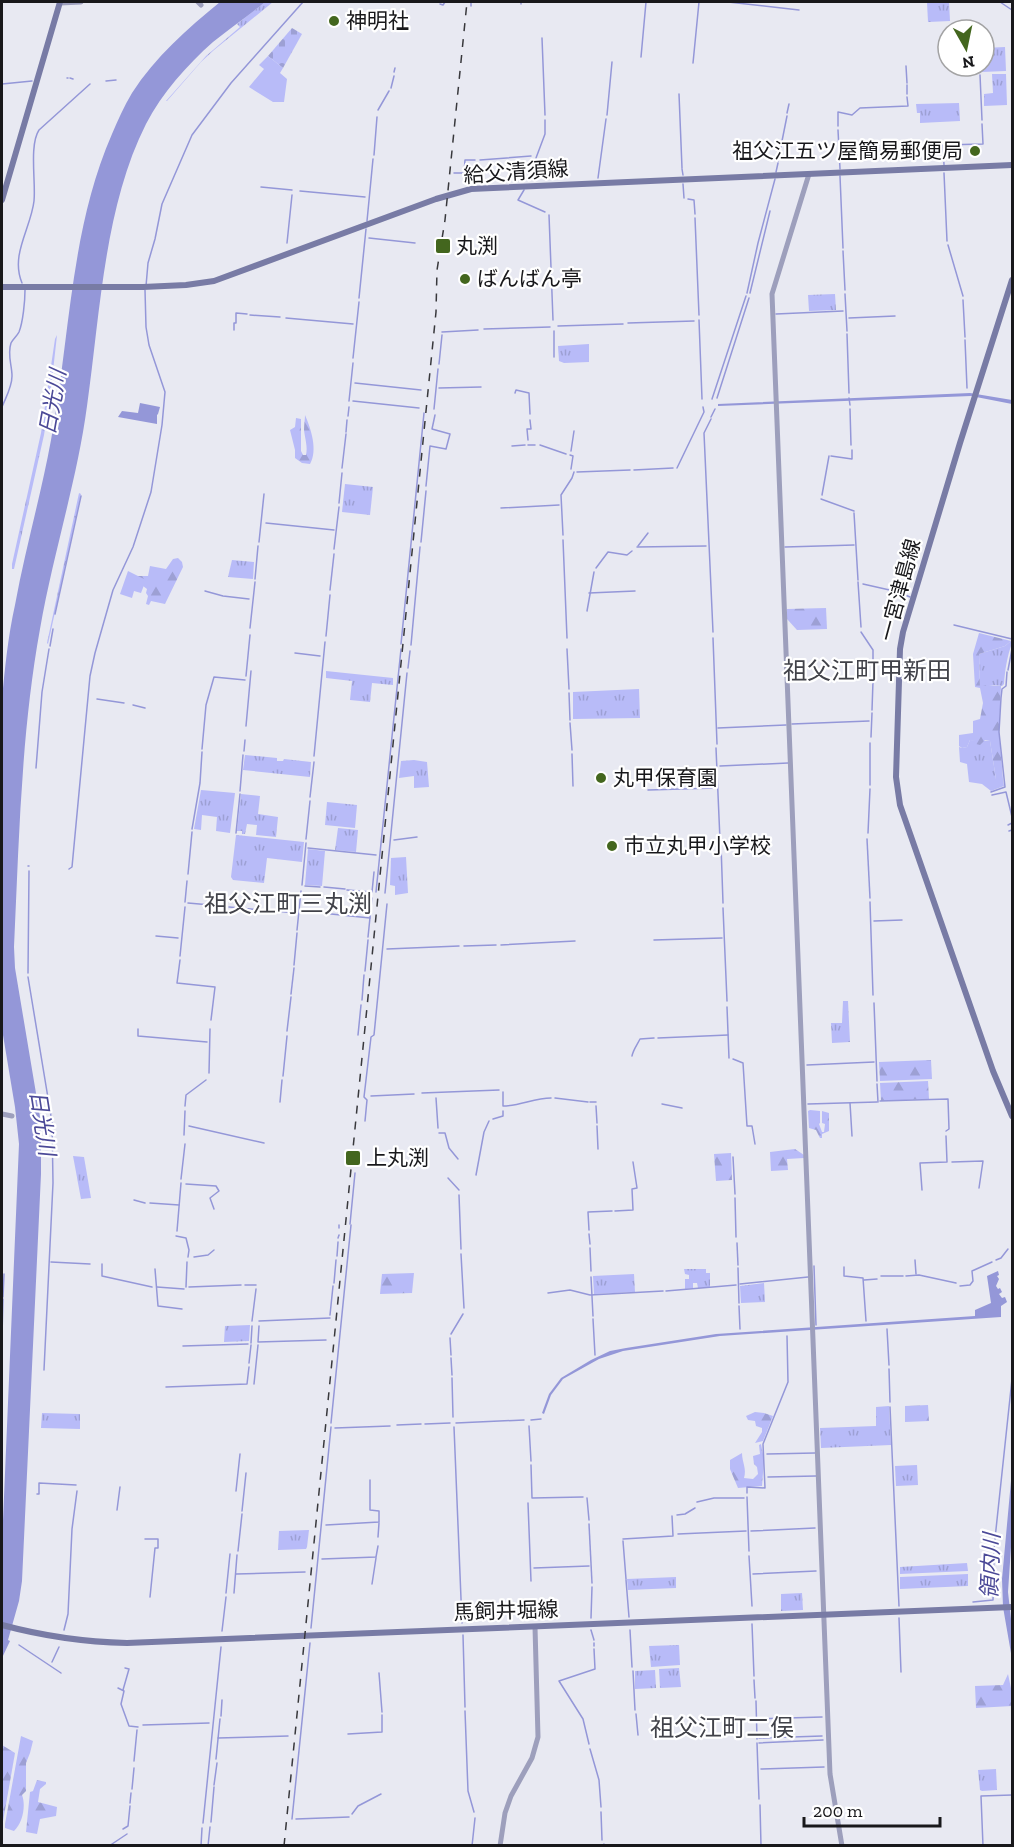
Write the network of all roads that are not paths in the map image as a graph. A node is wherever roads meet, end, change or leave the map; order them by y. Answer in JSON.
{"nodes":[{"id":1,"x":60,"y":2,"type":"edge"},
{"id":2,"x":81,"y":2,"type":"edge"},
{"id":3,"x":1012,"y":165,"type":"edge"},
{"id":4,"x":809,"y":174,"type":"junction"},
{"id":5,"x":2,"y":200,"type":"edge"},
{"id":6,"x":1012,"y":280,"type":"edge"},
{"id":7,"x":2,"y":287,"type":"edge"},
{"id":8,"x":2,"y":1114,"type":"edge"},
{"id":9,"x":12,"y":1116,"type":"dead end"},
{"id":10,"x":1012,"y":1116,"type":"edge"},
{"id":11,"x":1012,"y":1607,"type":"edge"},
{"id":12,"x":824,"y":1615,"type":"junction"},
{"id":13,"x":2,"y":1625,"type":"edge"},
{"id":14,"x":535,"y":1627,"type":"junction"},
{"id":15,"x":500,"y":1845,"type":"edge"},
{"id":16,"x":842,"y":1845,"type":"edge"}],
"edges":[{"from":1,"to":2,"type":"street"},
{"from":1,"to":5,"type":"main road"},
{"from":3,"to":4,"type":"main road","name":"給父清須線"},
{"from":4,"to":7,"type":"main road","name":"給父清須線"},
{"from":4,"to":12,"type":"street"},
{"from":6,"to":10,"type":"main road","name":"一宮津島線"},
{"from":8,"to":9,"type":"street"},
{"from":11,"to":12,"type":"main road","name":"馬飼井堀線"},
{"from":12,"to":14,"type":"main road","name":"馬飼井堀線"},
{"from":12,"to":16,"type":"street"},
{"from":13,"to":14,"type":"main road","name":"馬飼井堀線"},
{"from":14,"to":15,"type":"street"}]}
